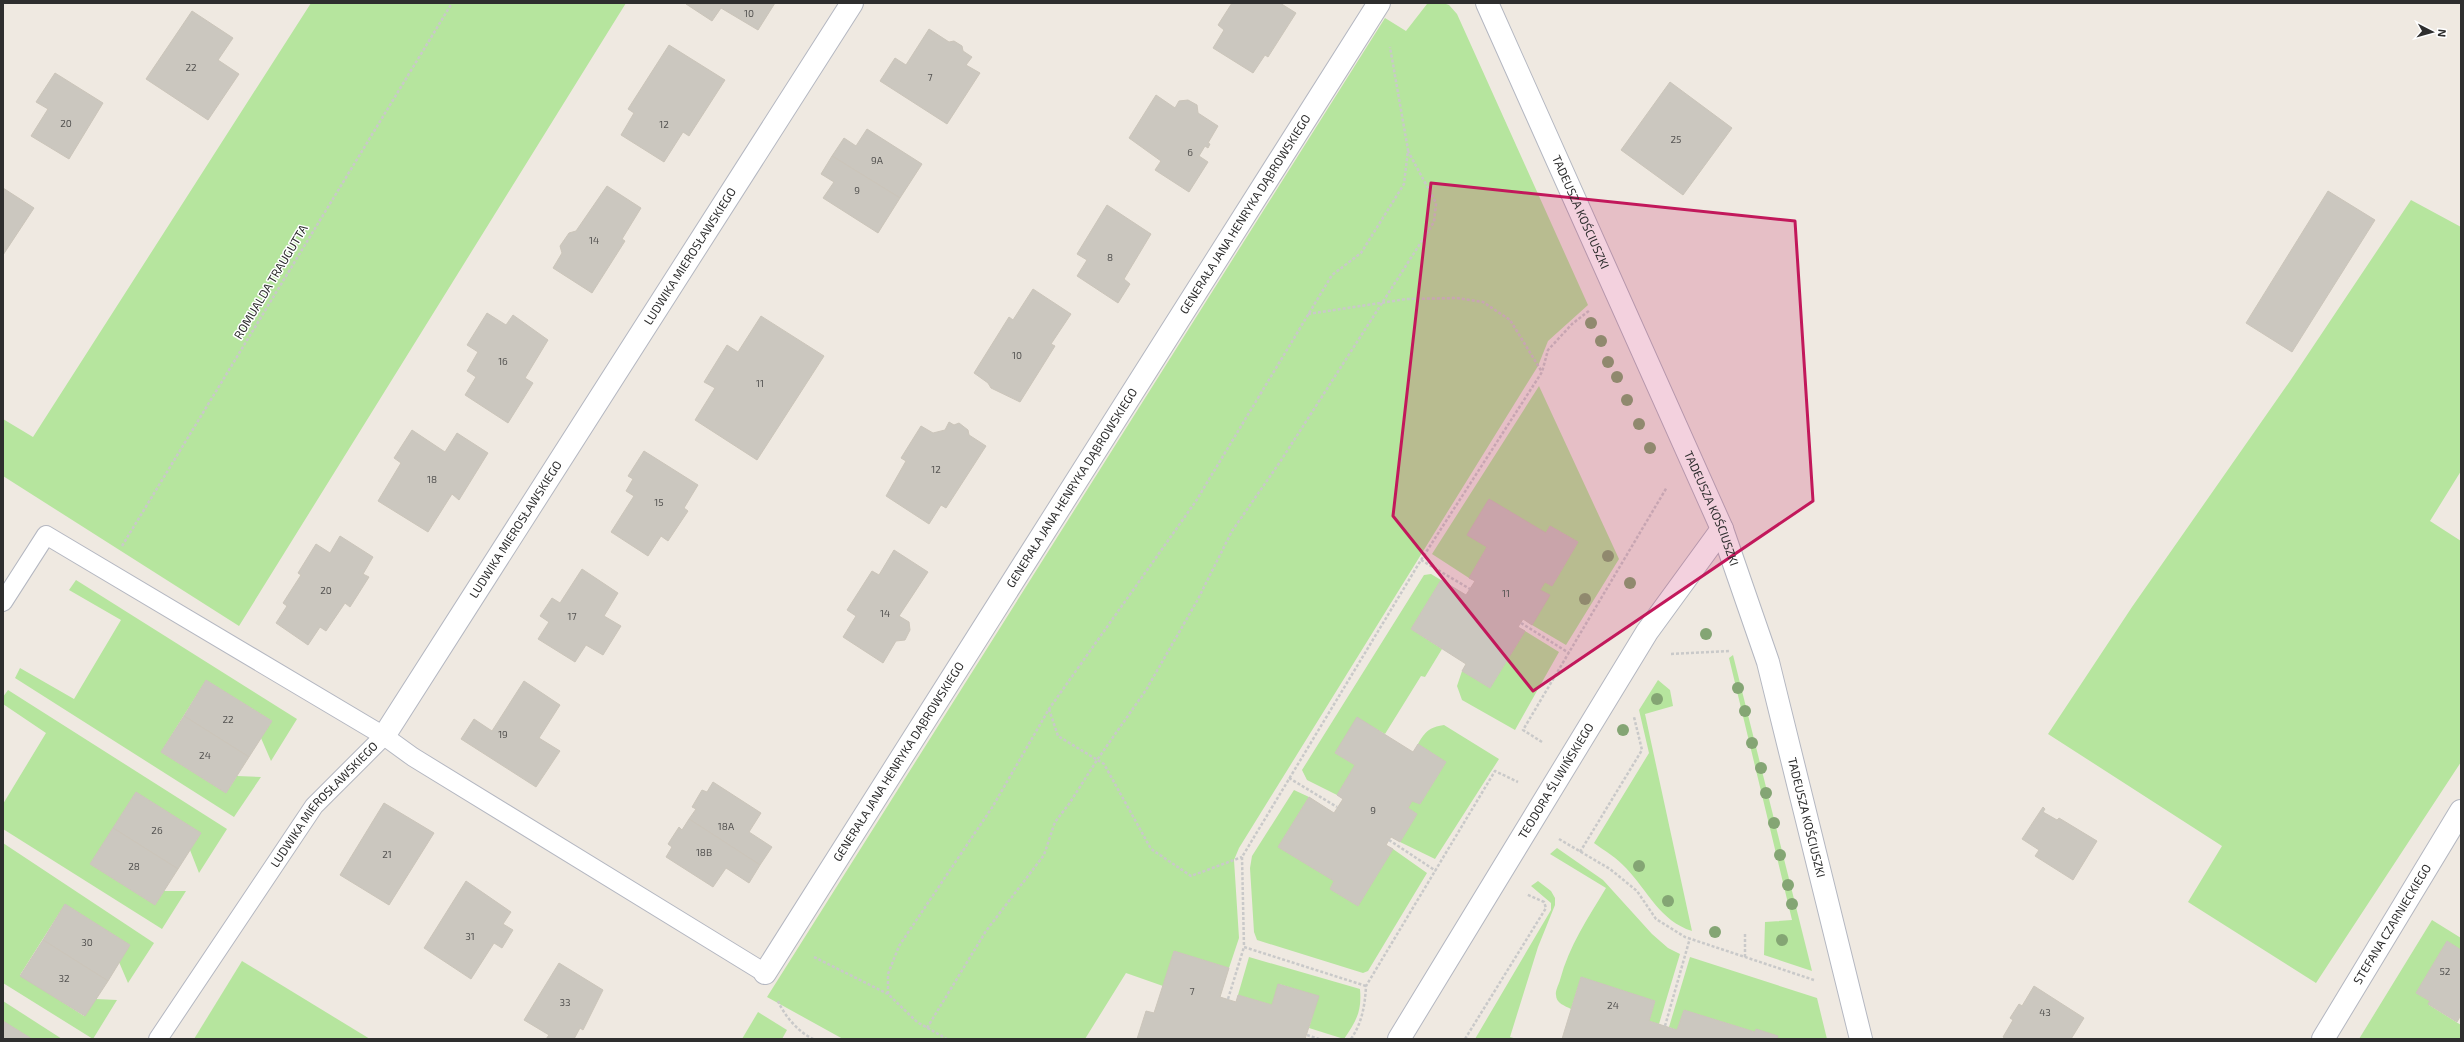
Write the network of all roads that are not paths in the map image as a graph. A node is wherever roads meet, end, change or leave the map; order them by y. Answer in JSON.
{"nodes":[{"id":1,"x":852,"y":3,"type":"edge"},
{"id":2,"x":1378,"y":3,"type":"edge"},
{"id":3,"x":1487,"y":3,"type":"edge"},
{"id":4,"x":1722,"y":530,"type":"junction"},
{"id":5,"x":3,"y":602,"type":"edge"},
{"id":6,"x":384,"y":736,"type":"junction"},
{"id":7,"x":2461,"y":811,"type":"edge"},
{"id":8,"x":765,"y":973,"type":"joint"},
{"id":9,"x":158,"y":1039,"type":"edge"},
{"id":10,"x":1399,"y":1039,"type":"edge"},
{"id":11,"x":1862,"y":1039,"type":"edge"},
{"id":12,"x":2323,"y":1039,"type":"edge"}],
"edges":[{"from":1,"to":6,"type":"street","name":"LUDWIKA MIEROSŁAWSKIEGO"},
{"from":2,"to":8,"type":"street","name":"GENERAŁA JANA HENRYKA DĄBROWSKIEGO"},
{"from":3,"to":4,"type":"street","name":"TADEUSZA KOŚCIUSZKI"},
{"from":4,"to":10,"type":"street","name":"TEODORA ŚLIWIŃSKIEGO"},
{"from":4,"to":11,"type":"street","name":"TADEUSZA KOŚCIUSZKI"},
{"from":5,"to":6,"type":"lane"},
{"from":6,"to":8,"type":"lane"},
{"from":6,"to":9,"type":"lane","name":"LUDWIKA MIEROSŁAWSKIEGO"},
{"from":7,"to":12,"type":"street","name":"STEFANA CZARNIECKIEGO"}]}
